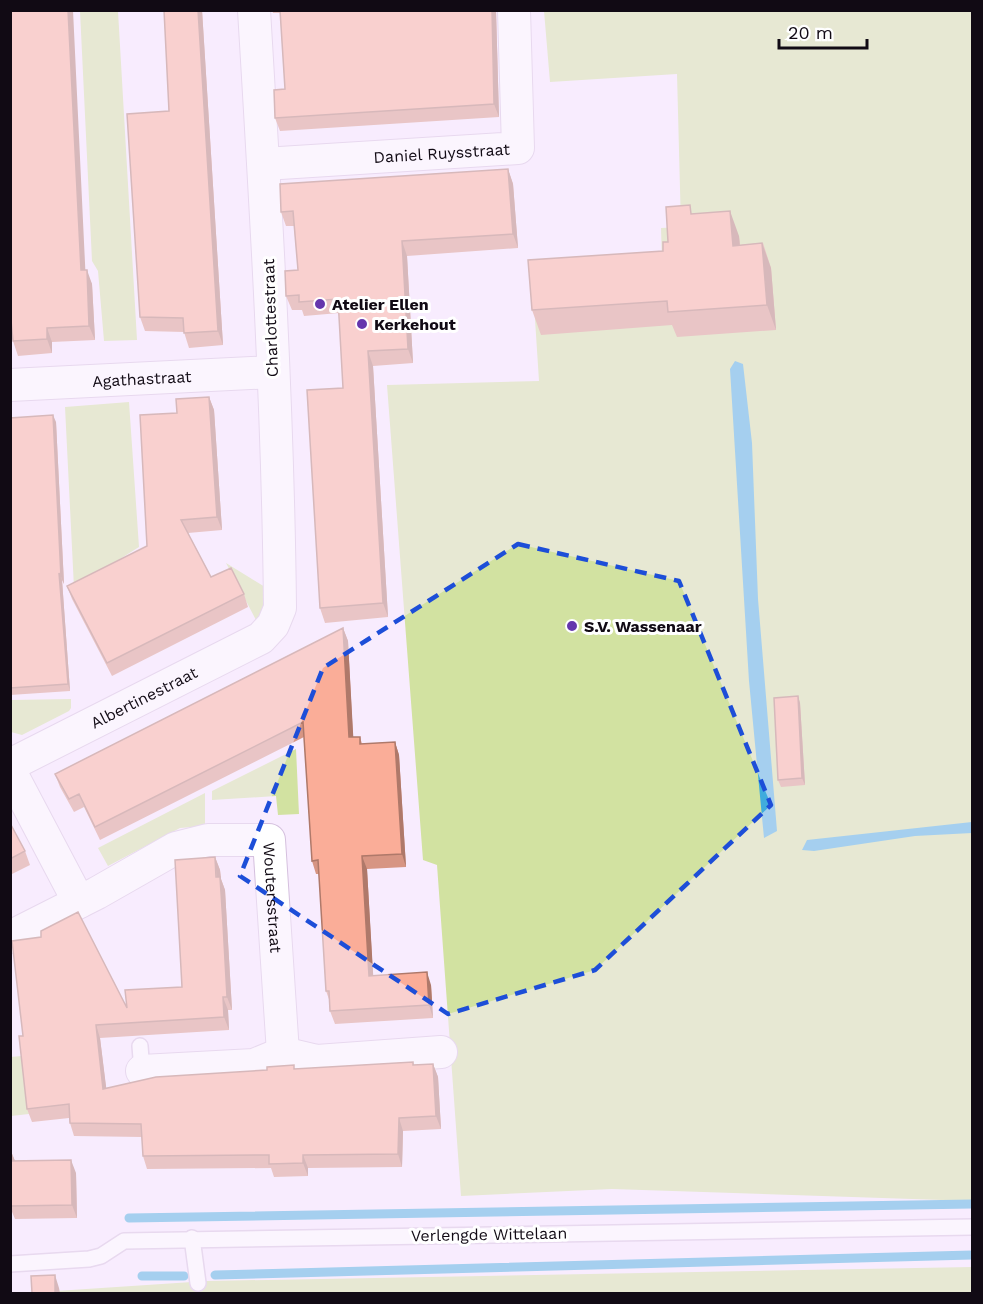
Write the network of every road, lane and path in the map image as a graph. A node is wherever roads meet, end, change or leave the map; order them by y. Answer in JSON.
{"nodes":[{"id":1,"x":254,"y":10,"type":"edge"},
{"id":2,"x":514,"y":10,"type":"edge"},
{"id":3,"x":264,"y":164,"type":"junction"},
{"id":4,"x":273,"y":372,"type":"junction"},
{"id":5,"x":10,"y":385,"type":"edge"},
{"id":6,"x":273,"y":625,"type":"joint"},
{"id":7,"x":10,"y":765,"type":"edge"},
{"id":8,"x":10,"y":771,"type":"edge"},
{"id":9,"x":79,"y":902,"type":"junction"},
{"id":10,"x":10,"y":938,"type":"edge"},
{"id":11,"x":441,"y":1052,"type":"dead end"},
{"id":12,"x":283,"y":1053,"type":"junction"},
{"id":13,"x":141,"y":1059,"type":"dead end"},
{"id":14,"x":972,"y":1227,"type":"edge"},
{"id":15,"x":192,"y":1238,"type":"junction"},
{"id":16,"x":10,"y":1264,"type":"edge"},
{"id":17,"x":198,"y":1282,"type":"dead end"}],
"edges":[{"from":1,"to":3,"type":"street","name":"Charlottestraat"},
{"from":2,"to":3,"type":"street","name":"Daniel Ruysstraat"},
{"from":3,"to":4,"type":"street","name":"Charlottestraat"},
{"from":4,"to":5,"type":"street","name":"Agathastraat"},
{"from":4,"to":6,"type":"street","name":"Charlottestraat"},
{"from":6,"to":7,"type":"street","name":"Albertinestraat"},
{"from":8,"to":9,"type":"street"},
{"from":9,"to":10,"type":"street","name":"Woutersstraat"},
{"from":9,"to":12,"type":"street","name":"Woutersstraat"},
{"from":11,"to":12,"type":"street"},
{"from":12,"to":13,"type":"street"},
{"from":14,"to":15,"type":"lane","name":"Verlengde Wittelaan"},
{"from":15,"to":16,"type":"lane","name":"Verlengde Wittelaan"},
{"from":15,"to":17,"type":"lane"}]}
